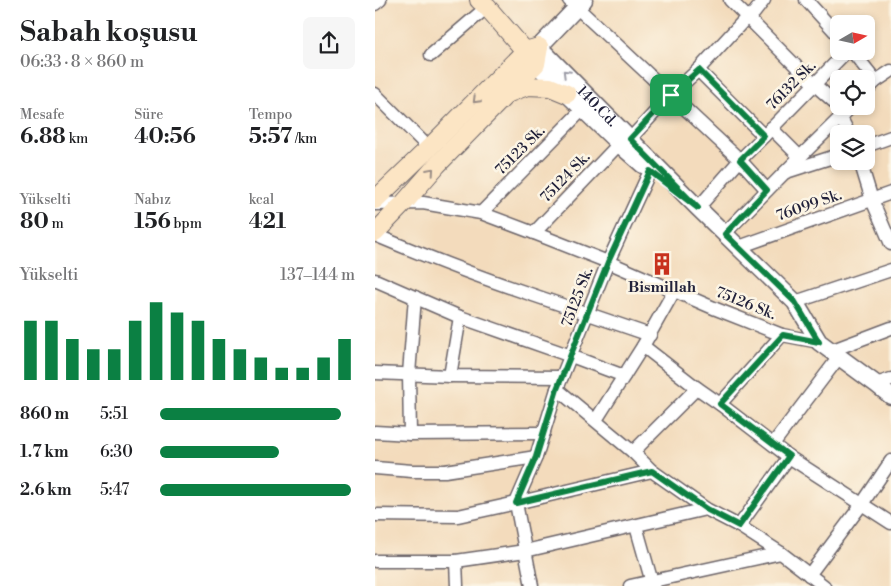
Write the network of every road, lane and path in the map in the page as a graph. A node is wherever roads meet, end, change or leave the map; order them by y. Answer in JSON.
{"nodes":[{"id":1,"x":380,"y":0,"type":"edge"},
{"id":2,"x":730,"y":0,"type":"edge"},
{"id":3,"x":764,"y":0,"type":"edge"},
{"id":4,"x":806,"y":0,"type":"edge"},
{"id":5,"x":486,"y":2,"type":"edge"},
{"id":6,"x":577,"y":3,"type":"edge"},
{"id":7,"x":375,"y":4,"type":"edge"},
{"id":8,"x":747,"y":17,"type":"junction"},
{"id":9,"x":500,"y":22,"type":"junction"},
{"id":10,"x":830,"y":26,"type":"edge"},
{"id":11,"x":533,"y":54,"type":"junction"},
{"id":12,"x":431,"y":56,"type":"dead end"},
{"id":13,"x":839,"y":60,"type":"edge"},
{"id":14,"x":859,"y":60,"type":"edge"},
{"id":15,"x":699,"y":70,"type":"junction"},
{"id":16,"x":891,"y":70,"type":"edge"},
{"id":17,"x":501,"y":76,"type":"junction"},
{"id":18,"x":876,"y":81,"type":"joint"},
{"id":19,"x":815,"y":85,"type":"junction"},
{"id":20,"x":375,"y":94,"type":"edge"},
{"id":21,"x":506,"y":94,"type":"junction"},
{"id":22,"x":567,"y":94,"type":"junction"},
{"id":23,"x":671,"y":95,"type":"junction"},
{"id":24,"x":830,"y":98,"type":"edge"},
{"id":25,"x":583,"y":109,"type":"junction"},
{"id":26,"x":838,"y":115,"type":"edge"},
{"id":27,"x":768,"y":132,"type":"junction"},
{"id":28,"x":891,"y":137,"type":"edge"},
{"id":29,"x":625,"y":142,"type":"junction"},
{"id":30,"x":875,"y":143,"type":"edge"},
{"id":31,"x":429,"y":148,"type":"junction"},
{"id":32,"x":800,"y":157,"type":"junction"},
{"id":33,"x":830,"y":158,"type":"edge"},
{"id":34,"x":740,"y":160,"type":"junction"},
{"id":35,"x":863,"y":170,"type":"edge"},
{"id":36,"x":650,"y":171,"type":"junction"},
{"id":37,"x":785,"y":172,"type":"junction"},
{"id":38,"x":767,"y":190,"type":"junction"},
{"id":39,"x":891,"y":193,"type":"edge"},
{"id":40,"x":375,"y":200,"type":"edge"},
{"id":41,"x":872,"y":200,"type":"junction"},
{"id":42,"x":404,"y":203,"type":"junction"},
{"id":43,"x":375,"y":204,"type":"edge"},
{"id":44,"x":698,"y":208,"type":"junction"},
{"id":45,"x":481,"y":214,"type":"junction"},
{"id":46,"x":534,"y":233,"type":"junction"},
{"id":47,"x":375,"y":234,"type":"edge"},
{"id":48,"x":725,"y":234,"type":"junction"},
{"id":49,"x":891,"y":244,"type":"edge"},
{"id":50,"x":739,"y":247,"type":"junction"},
{"id":51,"x":608,"y":262,"type":"junction"},
{"id":52,"x":891,"y":270,"type":"edge"},
{"id":53,"x":375,"y":280,"type":"edge"},
{"id":54,"x":674,"y":291,"type":"junction"},
{"id":55,"x":415,"y":297,"type":"junction"},
{"id":56,"x":795,"y":302,"type":"junction"},
{"id":57,"x":588,"y":313,"type":"junction"},
{"id":58,"x":461,"y":317,"type":"junction"},
{"id":59,"x":891,"y":328,"type":"edge"},
{"id":60,"x":783,"y":335,"type":"junction"},
{"id":61,"x":647,"y":341,"type":"junction"},
{"id":62,"x":830,"y":350,"type":"junction"},
{"id":63,"x":571,"y":356,"type":"junction"},
{"id":64,"x":375,"y":373,"type":"edge"},
{"id":65,"x":409,"y":374,"type":"junction"},
{"id":66,"x":450,"y":376,"type":"junction"},
{"id":67,"x":624,"y":376,"type":"junction"},
{"id":68,"x":884,"y":382,"type":"edge"},
{"id":69,"x":560,"y":383,"type":"junction"},
{"id":70,"x":697,"y":388,"type":"junction"},
{"id":71,"x":891,"y":396,"type":"edge"},
{"id":72,"x":720,"y":404,"type":"junction"},
{"id":73,"x":596,"y":420,"type":"junction"},
{"id":74,"x":375,"y":432,"type":"edge"},
{"id":75,"x":544,"y":432,"type":"junction"},
{"id":76,"x":410,"y":434,"type":"junction"},
{"id":77,"x":773,"y":444,"type":"junction"},
{"id":78,"x":633,"y":452,"type":"junction"},
{"id":79,"x":789,"y":456,"type":"junction"},
{"id":80,"x":536,"y":457,"type":"junction"},
{"id":81,"x":891,"y":461,"type":"edge"},
{"id":82,"x":375,"y":468,"type":"edge"},
{"id":83,"x":652,"y":471,"type":"junction"},
{"id":84,"x":516,"y":503,"type":"junction"},
{"id":85,"x":862,"y":504,"type":"junction"},
{"id":86,"x":706,"y":509,"type":"junction"},
{"id":87,"x":375,"y":515,"type":"edge"},
{"id":88,"x":891,"y":523,"type":"edge"},
{"id":89,"x":636,"y":526,"type":"junction"},
{"id":90,"x":739,"y":526,"type":"junction"},
{"id":91,"x":525,"y":551,"type":"junction"},
{"id":92,"x":781,"y":553,"type":"junction"},
{"id":93,"x":375,"y":561,"type":"edge"},
{"id":94,"x":456,"y":561,"type":"junction"},
{"id":95,"x":809,"y":575,"type":"junction"},
{"id":96,"x":652,"y":583,"type":"edge"},
{"id":97,"x":457,"y":586,"type":"edge"},
{"id":98,"x":532,"y":586,"type":"edge"},
{"id":99,"x":630,"y":586,"type":"edge"},
{"id":100,"x":825,"y":586,"type":"edge"}],
"edges":[{"from":1,"to":7,"type":"street"},
{"from":2,"to":8,"type":"street"},
{"from":3,"to":8,"type":"street","name":"75124 Sk."},
{"from":4,"to":10,"type":"street"},
{"from":5,"to":9,"type":"main road"},
{"from":5,"to":11,"type":"main road"},
{"from":5,"to":12,"type":"street"},
{"from":6,"to":11,"type":"street"},
{"from":6,"to":23,"type":"street"},
{"from":8,"to":15,"type":"street","name":"75124 Sk."},
{"from":8,"to":19,"type":"street"},
{"from":9,"to":11,"type":"main road"},
{"from":9,"to":17,"type":"main road"},
{"from":11,"to":17,"type":"main road"},
{"from":11,"to":21,"type":"main road"},
{"from":11,"to":22,"type":"street","name":"140.Cd."},
{"from":29,"to":11,"type":"street","name":"140.Cd.","one_way":true},
{"from":13,"to":19,"type":"street","name":"76132 Sk."},
{"from":14,"to":18,"type":"street"},
{"from":15,"to":23,"type":"street","name":"75124 Sk."},
{"from":15,"to":27,"type":"street"},
{"from":16,"to":18,"type":"street"},
{"from":17,"to":31,"type":"main road","one_way":true},
{"from":19,"to":24,"type":"street"},
{"from":19,"to":27,"type":"street","name":"76132 Sk."},
{"from":20,"to":31,"type":"street"},
{"from":21,"to":22,"type":"main road"},
{"from":42,"to":21,"type":"main road","one_way":true},
{"from":22,"to":25,"type":"street","name":"140.Cd."},
{"from":23,"to":29,"type":"street","name":"75124 Sk."},
{"from":23,"to":34,"type":"street"},
{"from":25,"to":29,"type":"street","name":"140.Cd."},
{"from":25,"to":45,"type":"street","name":"75123 Sk."},
{"from":26,"to":32,"type":"street"},
{"from":27,"to":32,"type":"street"},
{"from":27,"to":34,"type":"street","name":"76132 Sk."},
{"from":28,"to":30,"type":"street"},
{"from":29,"to":36,"type":"street","name":"140.Cd."},
{"from":29,"to":44,"type":"street","name":"140.Cd."},
{"from":29,"to":46,"type":"street","name":"75124 Sk."},
{"from":31,"to":40,"type":"main road"},
{"from":32,"to":37,"type":"street"},
{"from":33,"to":37,"type":"street"},
{"from":34,"to":38,"type":"street"},
{"from":34,"to":44,"type":"street","name":"76132 Sk."},
{"from":35,"to":41,"type":"street"},
{"from":36,"to":44,"type":"street","name":"140.Cd."},
{"from":36,"to":51,"type":"street","name":"75125 Sk."},
{"from":37,"to":38,"type":"street"},
{"from":38,"to":48,"type":"street"},
{"from":39,"to":41,"type":"street","name":"76099 Sk."},
{"from":41,"to":49,"type":"street"},
{"from":41,"to":50,"type":"street","name":"76099 Sk."},
{"from":42,"to":43,"type":"street","name":"75126 Sk."},
{"from":42,"to":45,"type":"street","name":"75126 Sk."},
{"from":42,"to":47,"type":"main road"},
{"from":44,"to":48,"type":"street","name":"140.Cd."},
{"from":45,"to":46,"type":"street","name":"75126 Sk."},
{"from":46,"to":51,"type":"street","name":"75126 Sk."},
{"from":47,"to":57,"type":"street"},
{"from":48,"to":50,"type":"street","name":"140.Cd."},
{"from":50,"to":56,"type":"street","name":"140.Cd."},
{"from":51,"to":54,"type":"street","name":"75126 Sk."},
{"from":51,"to":57,"type":"street","name":"75125 Sk."},
{"from":52,"to":56,"type":"street"},
{"from":53,"to":55,"type":"street"},
{"from":54,"to":60,"type":"street","name":"75126 Sk."},
{"from":54,"to":61,"type":"street"},
{"from":55,"to":58,"type":"street"},
{"from":55,"to":65,"type":"street"},
{"from":56,"to":62,"type":"street","name":"140.Cd."},
{"from":57,"to":61,"type":"street"},
{"from":57,"to":63,"type":"street","name":"75125 Sk."},
{"from":58,"to":63,"type":"street"},
{"from":58,"to":66,"type":"street"},
{"from":59,"to":62,"type":"street"},
{"from":60,"to":62,"type":"street","name":"75126 Sk."},
{"from":60,"to":72,"type":"street"},
{"from":61,"to":67,"type":"street"},
{"from":61,"to":70,"type":"street"},
{"from":62,"to":68,"type":"street","name":"140.Cd."},
{"from":62,"to":77,"type":"street"},
{"from":63,"to":67,"type":"street"},
{"from":63,"to":69,"type":"street","name":"75125 Sk."},
{"from":64,"to":65,"type":"street"},
{"from":65,"to":66,"type":"street"},
{"from":65,"to":76,"type":"street"},
{"from":66,"to":69,"type":"street"},
{"from":67,"to":73,"type":"street"},
{"from":68,"to":71,"type":"street","name":"140.Cd."},
{"from":69,"to":73,"type":"street"},
{"from":69,"to":75,"type":"street","name":"75125 Sk."},
{"from":70,"to":72,"type":"street"},
{"from":70,"to":78,"type":"street"},
{"from":72,"to":77,"type":"street"},
{"from":73,"to":78,"type":"street"},
{"from":74,"to":76,"type":"street"},
{"from":75,"to":76,"type":"street"},
{"from":75,"to":80,"type":"street","name":"75125 Sk."},
{"from":77,"to":79,"type":"street"},
{"from":78,"to":83,"type":"street"},
{"from":79,"to":85,"type":"street"},
{"from":79,"to":90,"type":"street"},
{"from":80,"to":82,"type":"street"},
{"from":80,"to":84,"type":"street","name":"75125 Sk."},
{"from":81,"to":85,"type":"street"},
{"from":83,"to":84,"type":"street"},
{"from":83,"to":86,"type":"street"},
{"from":84,"to":87,"type":"street"},
{"from":84,"to":91,"type":"street"},
{"from":85,"to":88,"type":"street"},
{"from":85,"to":95,"type":"street"},
{"from":86,"to":89,"type":"street"},
{"from":86,"to":90,"type":"street"},
{"from":89,"to":91,"type":"street"},
{"from":89,"to":96,"type":"street"},
{"from":90,"to":92,"type":"street"},
{"from":91,"to":94,"type":"street"},
{"from":91,"to":98,"type":"street"},
{"from":92,"to":95,"type":"street"},
{"from":92,"to":96,"type":"street"},
{"from":93,"to":94,"type":"street"},
{"from":94,"to":97,"type":"street"},
{"from":95,"to":100,"type":"street"},
{"from":96,"to":99,"type":"street"}]}
